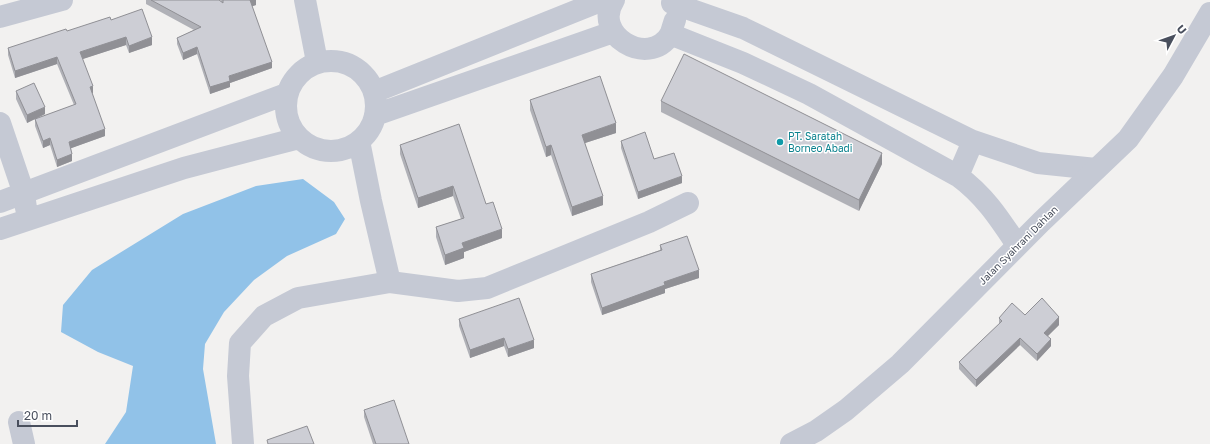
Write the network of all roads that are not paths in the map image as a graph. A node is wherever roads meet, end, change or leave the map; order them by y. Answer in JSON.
{"nodes":[{"id":1,"x":62,"y":0,"type":"edge"},
{"id":2,"x":305,"y":0,"type":"edge"},
{"id":3,"x":603,"y":0,"type":"edge"},
{"id":4,"x":614,"y":0,"type":"edge"},
{"id":5,"x":671,"y":1,"type":"edge"},
{"id":6,"x":1210,"y":13,"type":"edge"},
{"id":7,"x":0,"y":17,"type":"edge"},
{"id":8,"x":613,"y":32,"type":"junction"},
{"id":9,"x":670,"y":34,"type":"junction"},
{"id":10,"x":317,"y":62,"type":"junction"},
{"id":11,"x":374,"y":92,"type":"junction"},
{"id":12,"x":286,"y":94,"type":"junction"},
{"id":13,"x":375,"y":115,"type":"junction"},
{"id":14,"x":0,"y":123,"type":"edge"},
{"id":15,"x":299,"y":138,"type":"junction"},
{"id":16,"x":359,"y":141,"type":"junction"},
{"id":17,"x":973,"y":141,"type":"junction"},
{"id":18,"x":1096,"y":169,"type":"junction"},
{"id":19,"x":958,"y":176,"type":"junction"},
{"id":20,"x":24,"y":194,"type":"junction"},
{"id":21,"x":0,"y":202,"type":"edge"},
{"id":22,"x":688,"y":202,"type":"dead end"},
{"id":23,"x":28,"y":218,"type":"junction"},
{"id":24,"x":1,"y":226,"type":"edge"},
{"id":25,"x":1018,"y":245,"type":"junction"},
{"id":26,"x":390,"y":282,"type":"junction"},
{"id":27,"x":18,"y":422,"type":"dead end"},
{"id":28,"x":24,"y":444,"type":"edge"},
{"id":29,"x":243,"y":444,"type":"edge"},
{"id":30,"x":791,"y":444,"type":"edge"}],
"edges":[{"from":1,"to":7,"type":"street"},
{"from":2,"to":10,"type":"street"},
{"from":3,"to":11,"type":"street"},
{"from":4,"to":8,"type":"street"},
{"from":5,"to":9,"type":"street"},
{"from":5,"to":17,"type":"street"},
{"from":6,"to":18,"type":"street","name":"Jalan Syahrani Dahlan"},
{"from":8,"to":9,"type":"street"},
{"from":8,"to":13,"type":"street"},
{"from":9,"to":19,"type":"street"},
{"from":10,"to":11,"type":"street"},
{"from":10,"to":12,"type":"street"},
{"from":11,"to":13,"type":"street"},
{"from":12,"to":15,"type":"street"},
{"from":12,"to":20,"type":"street"},
{"from":13,"to":16,"type":"street"},
{"from":14,"to":20,"type":"street"},
{"from":15,"to":16,"type":"street"},
{"from":15,"to":23,"type":"street"},
{"from":16,"to":26,"type":"street"},
{"from":17,"to":18,"type":"street"},
{"from":17,"to":19,"type":"street"},
{"from":18,"to":25,"type":"street","name":"Jalan Syahrani Dahlan"},
{"from":19,"to":25,"type":"street"},
{"from":20,"to":21,"type":"street"},
{"from":20,"to":23,"type":"street"},
{"from":22,"to":26,"type":"street"},
{"from":23,"to":24,"type":"street"},
{"from":25,"to":30,"type":"street","name":"Jalan Syahrani Dahlan"},
{"from":26,"to":29,"type":"street"},
{"from":27,"to":28,"type":"street"}]}
